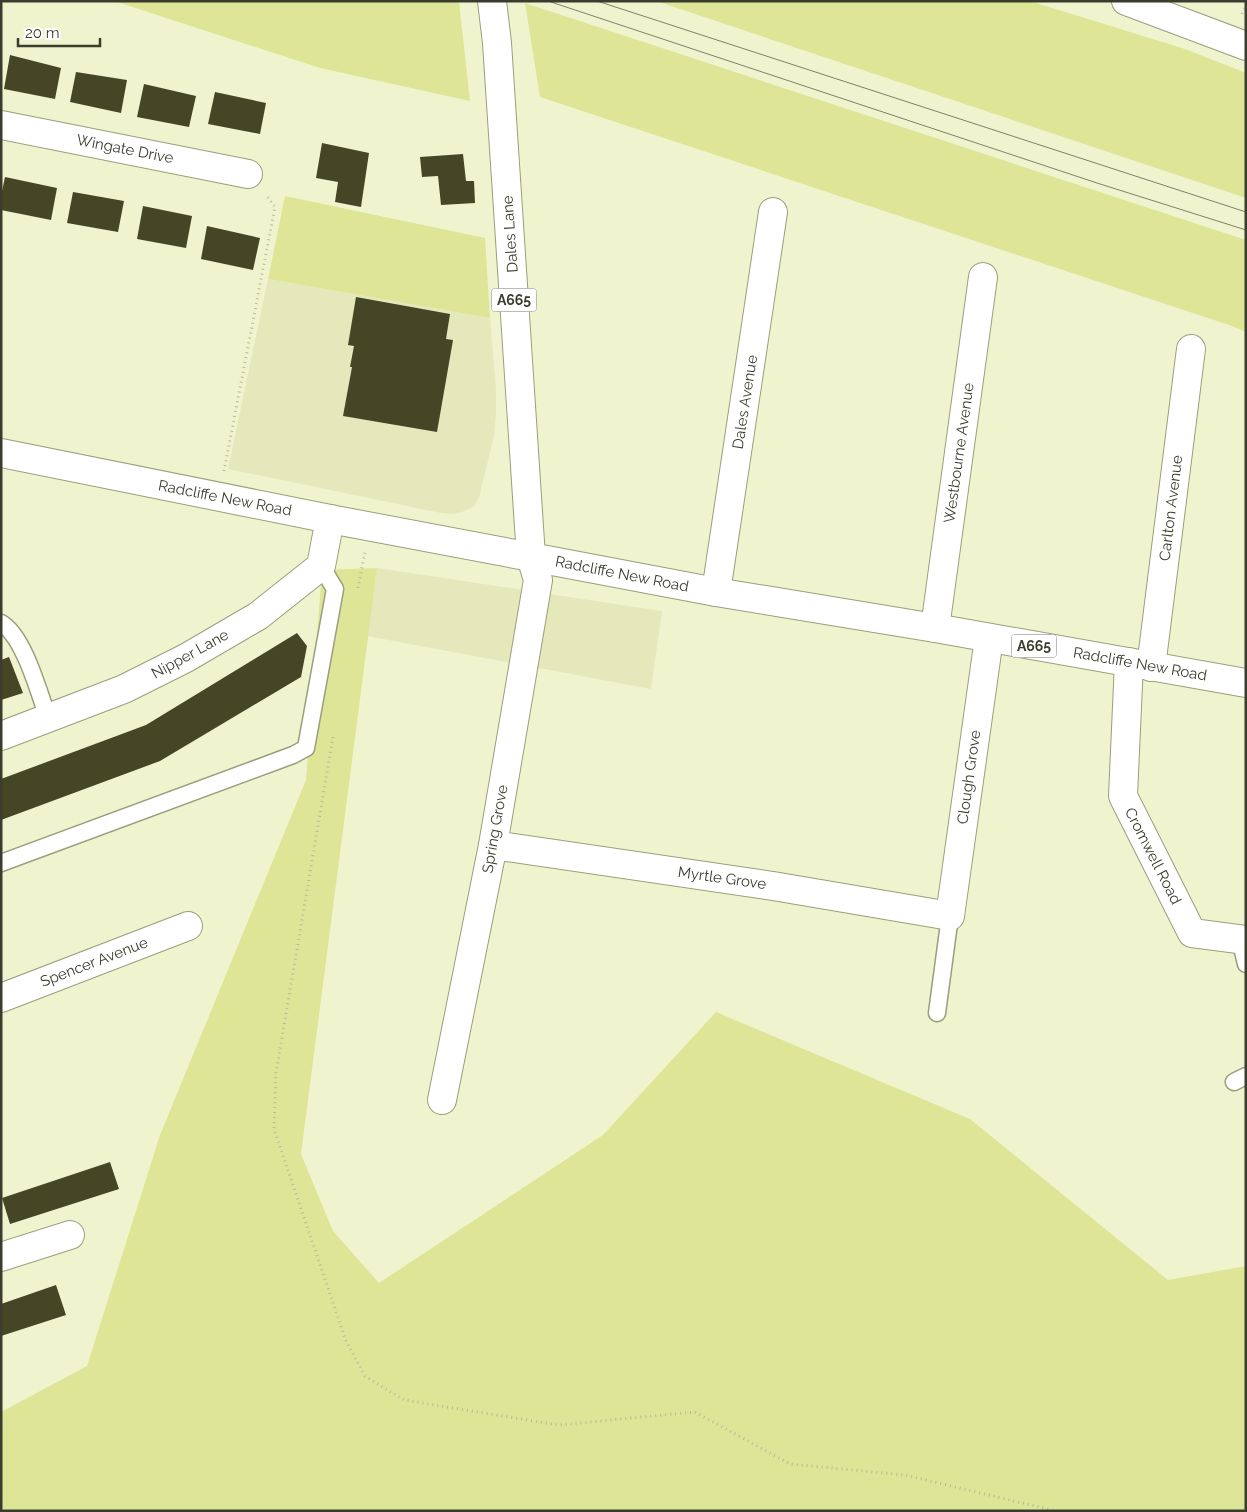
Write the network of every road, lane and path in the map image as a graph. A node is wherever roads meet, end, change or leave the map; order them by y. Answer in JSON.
{"nodes":[{"id":1,"x":492,"y":1,"type":"edge"},
{"id":2,"x":1126,"y":1,"type":"edge"},
{"id":3,"x":1246,"y":46,"type":"edge"},
{"id":4,"x":1,"y":125,"type":"edge"},
{"id":5,"x":248,"y":174,"type":"joint"},
{"id":6,"x":774,"y":212,"type":"dead end"},
{"id":7,"x":983,"y":277,"type":"dead end"},
{"id":8,"x":1191,"y":349,"type":"dead end"},
{"id":9,"x":1,"y":453,"type":"edge"},
{"id":10,"x":218,"y":496,"type":"junction"},
{"id":11,"x":330,"y":519,"type":"junction"},
{"id":12,"x":369,"y":525,"type":"junction"},
{"id":13,"x":531,"y":557,"type":"junction"},
{"id":14,"x":321,"y":566,"type":"junction"},
{"id":15,"x":716,"y":592,"type":"junction"},
{"id":16,"x":357,"y":594,"type":"dead end"},
{"id":17,"x":1,"y":623,"type":"edge"},
{"id":18,"x":935,"y":628,"type":"junction"},
{"id":19,"x":989,"y":638,"type":"junction"},
{"id":20,"x":1140,"y":664,"type":"junction"},
{"id":21,"x":1246,"y":683,"type":"edge"},
{"id":22,"x":48,"y":718,"type":"junction"},
{"id":23,"x":334,"y":731,"type":"dead end"},
{"id":24,"x":1,"y":736,"type":"edge"},
{"id":25,"x":492,"y":845,"type":"junction"},
{"id":26,"x":1,"y":863,"type":"edge"},
{"id":27,"x":950,"y":916,"type":"junction"},
{"id":28,"x":188,"y":926,"type":"dead end"},
{"id":29,"x":1244,"y":948,"type":"edge"},
{"id":30,"x":1,"y":998,"type":"edge"},
{"id":31,"x":937,"y":1013,"type":"dead end"},
{"id":32,"x":442,"y":1100,"type":"dead end"},
{"id":33,"x":70,"y":1235,"type":"dead end"},
{"id":34,"x":1,"y":1257,"type":"edge"},
{"id":35,"x":1056,"y":1511,"type":"edge"}],
"edges":[{"from":1,"to":13,"type":"street","name":"Dales Lane","number":"A665"},
{"from":2,"to":3,"type":"street"},
{"from":4,"to":5,"type":"street","name":"Wingate Drive"},
{"from":5,"to":10,"type":"path"},
{"from":6,"to":15,"type":"street","name":"Dales Avenue"},
{"from":7,"to":18,"type":"street","name":"Westbourne Avenue"},
{"from":8,"to":20,"type":"street","name":"Carlton Avenue"},
{"from":9,"to":10,"type":"street","name":"Radcliffe New Road"},
{"from":10,"to":11,"type":"street","name":"Radcliffe New Road"},
{"from":11,"to":12,"type":"street","name":"Radcliffe New Road"},
{"from":11,"to":14,"type":"street"},
{"from":12,"to":13,"type":"street","name":"Radcliffe New Road"},
{"from":12,"to":16,"type":"path"},
{"from":13,"to":15,"type":"street","name":"Radcliffe New Road","number":"A665"},
{"from":13,"to":25,"type":"street","name":"Spring Grove"},
{"from":14,"to":22,"type":"street","name":"Nipper Lane"},
{"from":14,"to":26,"type":"lane"},
{"from":15,"to":18,"type":"street","name":"Radcliffe New Road","number":"A665"},
{"from":17,"to":22,"type":"lane"},
{"from":18,"to":19,"type":"street","name":"Radcliffe New Road","number":"A665"},
{"from":19,"to":20,"type":"street","name":"Radcliffe New Road","number":"A665"},
{"from":19,"to":27,"type":"street","name":"Clough Grove"},
{"from":20,"to":21,"type":"street","name":"Radcliffe New Road","number":"A665"},
{"from":20,"to":29,"type":"street","name":"Cromwell Road"},
{"from":22,"to":24,"type":"street","name":"Nipper Lane"},
{"from":23,"to":35,"type":"path"},
{"from":25,"to":27,"type":"street","name":"Myrtle Grove"},
{"from":25,"to":32,"type":"street","name":"Spring Grove"},
{"from":27,"to":31,"type":"lane"},
{"from":28,"to":30,"type":"street","name":"Spencer Avenue"},
{"from":33,"to":34,"type":"street"}]}
